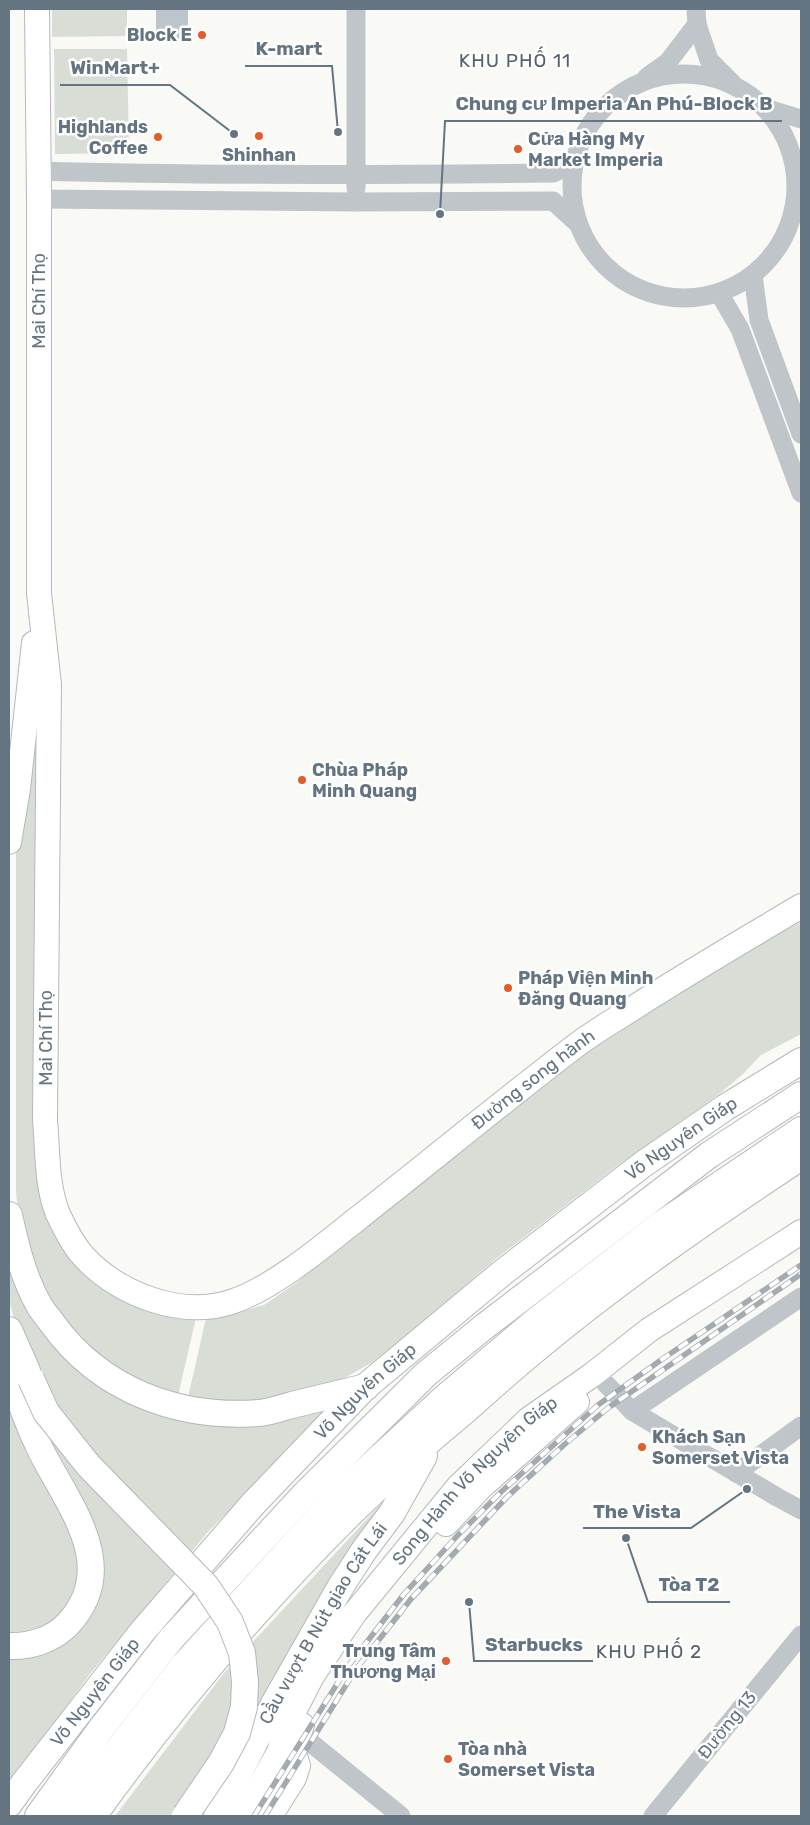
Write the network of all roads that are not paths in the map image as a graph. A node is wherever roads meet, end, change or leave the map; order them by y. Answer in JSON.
{"nodes":[{"id":1,"x":37,"y":9,"type":"edge"},
{"id":2,"x":356,"y":9,"type":"edge"},
{"id":3,"x":696,"y":16,"type":"edge"},
{"id":4,"x":635,"y":85,"type":"junction"},
{"id":5,"x":736,"y":87,"type":"junction"},
{"id":6,"x":764,"y":108,"type":"junction"},
{"id":7,"x":801,"y":119,"type":"edge"},
{"id":8,"x":573,"y":164,"type":"junction"},
{"id":9,"x":798,"y":169,"type":"edge"},
{"id":10,"x":39,"y":171,"type":"junction"},
{"id":11,"x":135,"y":174,"type":"junction"},
{"id":12,"x":356,"y":175,"type":"junction"},
{"id":13,"x":39,"y":199,"type":"junction"},
{"id":14,"x":118,"y":200,"type":"junction"},
{"id":15,"x":355,"y":202,"type":"junction"},
{"id":16,"x":576,"y":222,"type":"junction"},
{"id":17,"x":753,"y":275,"type":"junction"},
{"id":18,"x":719,"y":293,"type":"junction"},
{"id":19,"x":801,"y":434,"type":"edge"},
{"id":20,"x":801,"y":493,"type":"edge"},
{"id":21,"x":39,"y":593,"type":"junction"},
{"id":22,"x":9,"y":842,"type":"edge"},
{"id":23,"x":801,"y":906,"type":"edge"},
{"id":24,"x":801,"y":1061,"type":"edge"},
{"id":25,"x":801,"y":1095,"type":"edge"},
{"id":26,"x":801,"y":1130,"type":"edge"},
{"id":27,"x":801,"y":1157,"type":"edge"},
{"id":28,"x":9,"y":1215,"type":"edge"},
{"id":29,"x":801,"y":1232,"type":"edge"},
{"id":30,"x":801,"y":1247,"type":"edge"},
{"id":31,"x":502,"y":1273,"type":"junction"},
{"id":32,"x":281,"y":1275,"type":"joint"},
{"id":33,"x":801,"y":1296,"type":"edge"},
{"id":34,"x":485,"y":1326,"type":"junction"},
{"id":35,"x":9,"y":1330,"type":"edge"},
{"id":36,"x":9,"y":1358,"type":"edge"},
{"id":37,"x":426,"y":1374,"type":"junction"},
{"id":38,"x":599,"y":1379,"type":"junction"},
{"id":39,"x":365,"y":1387,"type":"junction"},
{"id":40,"x":632,"y":1411,"type":"junction"},
{"id":41,"x":801,"y":1426,"type":"edge"},
{"id":42,"x":435,"y":1436,"type":"junction"},
{"id":43,"x":736,"y":1473,"type":"junction"},
{"id":44,"x":801,"y":1510,"type":"edge"},
{"id":45,"x":245,"y":1611,"type":"junction"},
{"id":46,"x":226,"y":1634,"type":"junction"},
{"id":47,"x":801,"y":1636,"type":"edge"},
{"id":48,"x":9,"y":1646,"type":"edge"},
{"id":49,"x":293,"y":1730,"type":"junction"},
{"id":50,"x":9,"y":1804,"type":"edge"},
{"id":51,"x":38,"y":1816,"type":"edge"},
{"id":52,"x":66,"y":1816,"type":"edge"},
{"id":53,"x":93,"y":1816,"type":"edge"},
{"id":54,"x":184,"y":1816,"type":"edge"},
{"id":55,"x":217,"y":1816,"type":"edge"},
{"id":56,"x":243,"y":1816,"type":"edge"},
{"id":57,"x":270,"y":1816,"type":"edge"},
{"id":58,"x":401,"y":1816,"type":"edge"},
{"id":59,"x":653,"y":1816,"type":"edge"}],
"edges":[{"from":1,"to":10,"type":"main road","name":"Mai Chí Thọ"},
{"from":2,"to":12,"type":"street"},
{"from":3,"to":4,"type":"street"},
{"from":3,"to":5,"type":"street"},
{"from":4,"to":5,"type":"street"},
{"from":4,"to":8,"type":"street"},
{"from":5,"to":6,"type":"street"},
{"from":6,"to":7,"type":"street"},
{"from":6,"to":9,"type":"street"},
{"from":8,"to":12,"type":"street"},
{"from":8,"to":16,"type":"street"},
{"from":9,"to":17,"type":"street"},
{"from":10,"to":11,"type":"street"},
{"from":10,"to":13,"type":"main road","name":"Mai Chí Thọ"},
{"from":11,"to":12,"type":"street"},
{"from":11,"to":14,"type":"street"},
{"from":12,"to":15,"type":"street"},
{"from":13,"to":14,"type":"street"},
{"from":13,"to":21,"type":"main road","name":"Mai Chí Thọ"},
{"from":14,"to":15,"type":"street"},
{"from":15,"to":16,"type":"street"},
{"from":16,"to":18,"type":"street"},
{"from":17,"to":18,"type":"street"},
{"from":17,"to":19,"type":"street"},
{"from":18,"to":20,"type":"street"},
{"from":21,"to":22,"type":"main road","name":"Mai Chí Thọ"},
{"from":21,"to":32,"type":"main road","name":"Mai Chí Thọ"},
{"from":23,"to":32,"type":"main road","name":"Đường song hành"},
{"from":24,"to":31,"type":"highway","name":"Võ Nguyên Giáp"},
{"from":25,"to":34,"type":"highway","name":"Võ Nguyên Giáp"},
{"from":26,"to":45,"type":"highway"},
{"from":27,"to":42,"type":"highway"},
{"from":28,"to":39,"type":"highway"},
{"from":29,"to":38,"type":"main road","name":"Song Hành Võ Nguyên Giáp"},
{"from":30,"to":38,"type":"main road","name":"Song Hành Võ Nguyên Giáp"},
{"from":31,"to":34,"type":"highway"},
{"from":31,"to":39,"type":"highway","name":"Võ Nguyên Giáp"},
{"from":33,"to":40,"type":"street"},
{"from":34,"to":37,"type":"highway","name":"Võ Nguyên Giáp"},
{"from":35,"to":54,"type":"highway","bridge":true},
{"from":36,"to":48,"type":"highway"},
{"from":37,"to":39,"type":"highway"},
{"from":37,"to":51,"type":"highway","name":"Võ Nguyên Giáp"},
{"from":38,"to":40,"type":"street"},
{"from":38,"to":49,"type":"main road","name":"Song Hành Võ Nguyên Giáp"},
{"from":39,"to":50,"type":"highway","name":"Võ Nguyên Giáp"},
{"from":40,"to":43,"type":"street"},
{"from":41,"to":43,"type":"street"},
{"from":42,"to":45,"type":"highway"},
{"from":42,"to":55,"type":"highway","name":"Cầu vượt B Nút giao Cát Lái"},
{"from":43,"to":44,"type":"street"},
{"from":45,"to":46,"type":"highway"},
{"from":46,"to":52,"type":"highway"},
{"from":46,"to":53,"type":"highway"},
{"from":47,"to":59,"type":"street","name":"Đường 13"},
{"from":49,"to":56,"type":"main road","name":"Song Hành Võ Nguyên Giáp"},
{"from":49,"to":57,"type":"main road","name":"Song Hành Võ Nguyên Giáp"},
{"from":49,"to":58,"type":"street"}]}
